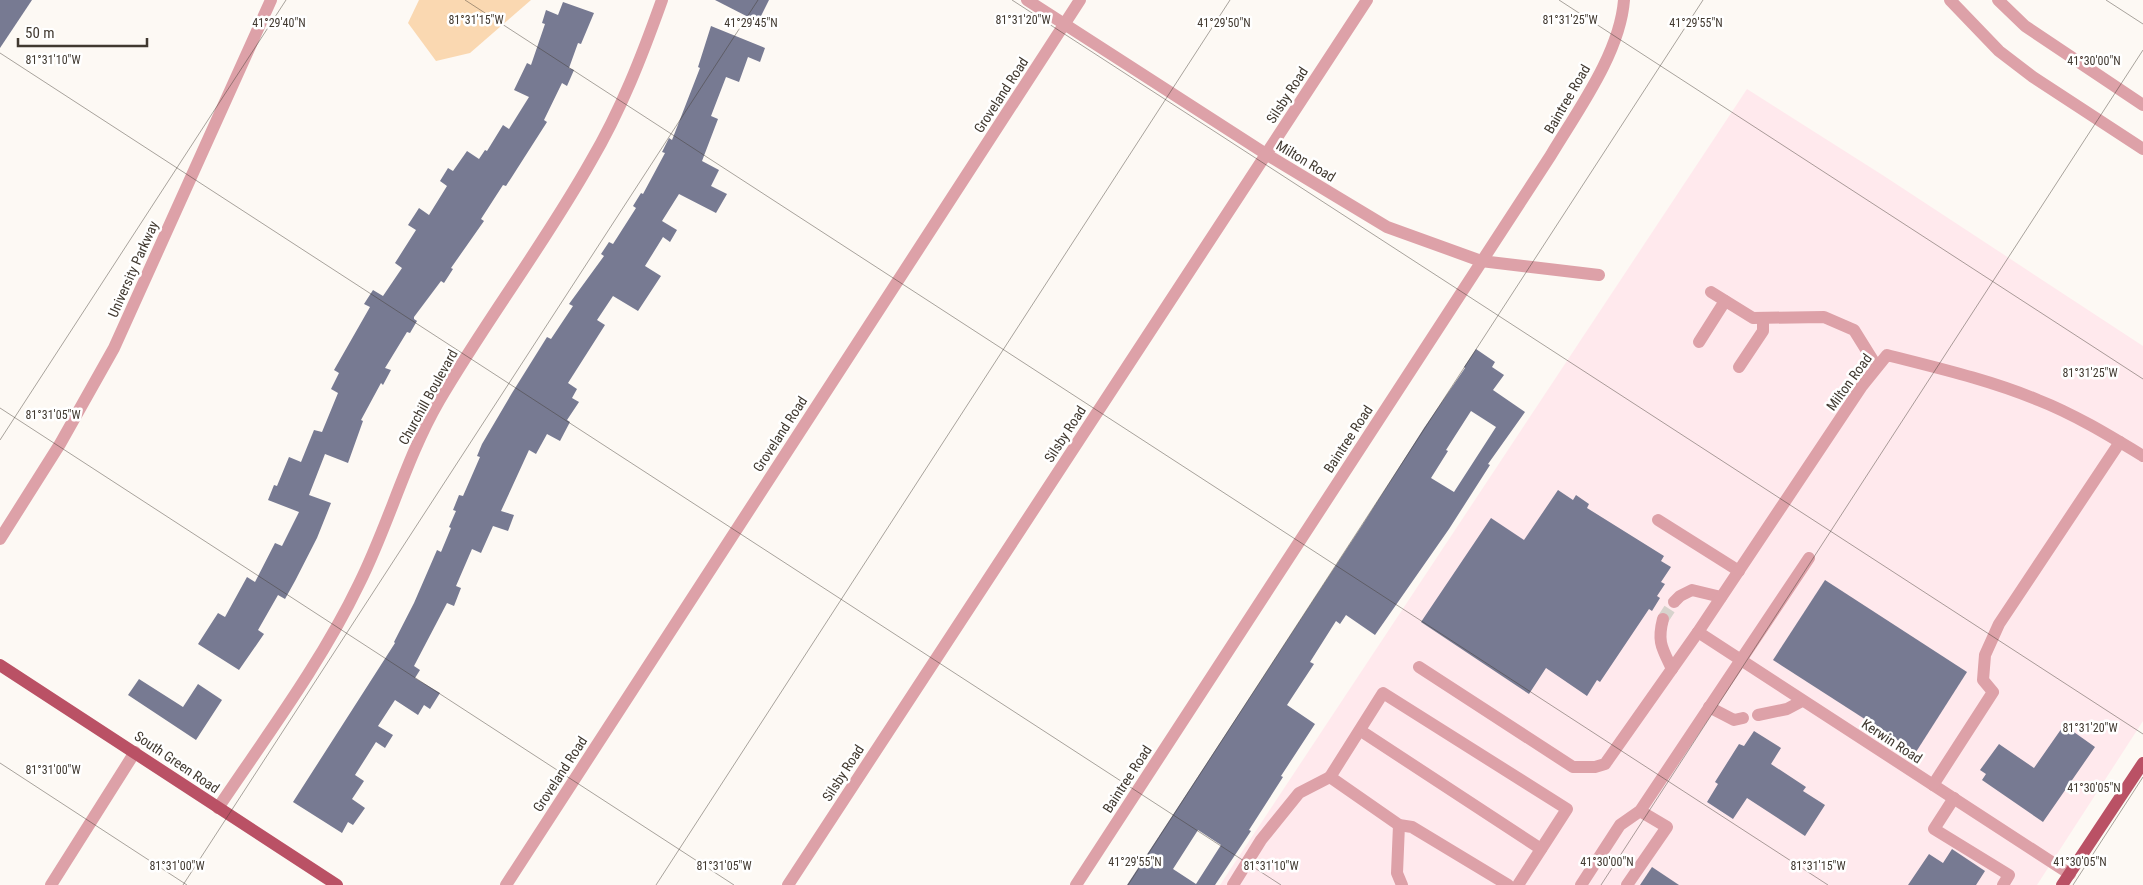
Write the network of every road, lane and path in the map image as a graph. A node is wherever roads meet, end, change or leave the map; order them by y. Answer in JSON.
{"nodes":[{"id":1,"x":271,"y":0,"type":"edge"},
{"id":2,"x":662,"y":0,"type":"edge"},
{"id":3,"x":1027,"y":0,"type":"edge"},
{"id":4,"x":1080,"y":0,"type":"edge"},
{"id":5,"x":1368,"y":0,"type":"edge"},
{"id":6,"x":1624,"y":0,"type":"edge"},
{"id":7,"x":1950,"y":0,"type":"edge"},
{"id":8,"x":1998,"y":0,"type":"edge"},
{"id":9,"x":1064,"y":25,"type":"junction"},
{"id":10,"x":2143,"y":106,"type":"edge"},
{"id":11,"x":2143,"y":148,"type":"edge"},
{"id":12,"x":1266,"y":154,"type":"junction"},
{"id":13,"x":1481,"y":261,"type":"junction"},
{"id":14,"x":1599,"y":276,"type":"dead end"},
{"id":15,"x":1711,"y":292,"type":"dead end"},
{"id":16,"x":1725,"y":301,"type":"junction"},
{"id":17,"x":1763,"y":318,"type":"junction"},
{"id":18,"x":1699,"y":342,"type":"dead end"},
{"id":19,"x":1739,"y":367,"type":"dead end"},
{"id":20,"x":1877,"y":367,"type":"junction"},
{"id":21,"x":2120,"y":442,"type":"junction"},
{"id":22,"x":2143,"y":456,"type":"edge"},
{"id":23,"x":1658,"y":520,"type":"dead end"},
{"id":24,"x":0,"y":539,"type":"edge"},
{"id":25,"x":1809,"y":558,"type":"dead end"},
{"id":26,"x":1739,"y":571,"type":"junction"},
{"id":27,"x":1721,"y":597,"type":"junction"},
{"id":28,"x":1674,"y":602,"type":"tunnel mouth"},
{"id":29,"x":1663,"y":619,"type":"tunnel mouth"},
{"id":30,"x":1698,"y":632,"type":"junction"},
{"id":31,"x":1740,"y":660,"type":"junction"},
{"id":32,"x":0,"y":664,"type":"edge"},
{"id":33,"x":1419,"y":667,"type":"dead end"},
{"id":34,"x":1672,"y":669,"type":"junction"},
{"id":35,"x":1802,"y":701,"type":"junction"},
{"id":36,"x":1709,"y":707,"type":"junction"},
{"id":37,"x":1758,"y":715,"type":"dead end"},
{"id":38,"x":1743,"y":718,"type":"dead end"},
{"id":39,"x":1361,"y":731,"type":"junction"},
{"id":40,"x":135,"y":752,"type":"junction"},
{"id":41,"x":2143,"y":763,"type":"edge"},
{"id":42,"x":1330,"y":778,"type":"junction"},
{"id":43,"x":1933,"y":785,"type":"junction"},
{"id":44,"x":1954,"y":798,"type":"junction"},
{"id":45,"x":218,"y":808,"type":"junction"},
{"id":46,"x":1640,"y":811,"type":"junction"},
{"id":47,"x":1399,"y":825,"type":"junction"},
{"id":48,"x":1541,"y":849,"type":"junction"},
{"id":49,"x":2070,"y":874,"type":"junction"},
{"id":50,"x":1403,"y":883,"type":"edge"},
{"id":51,"x":51,"y":885,"type":"edge"},
{"id":52,"x":337,"y":885,"type":"edge"},
{"id":53,"x":506,"y":885,"type":"edge"},
{"id":54,"x":788,"y":885,"type":"edge"},
{"id":55,"x":1076,"y":885,"type":"edge"},
{"id":56,"x":1233,"y":885,"type":"edge"},
{"id":57,"x":1508,"y":885,"type":"edge"},
{"id":58,"x":1518,"y":885,"type":"edge"},
{"id":59,"x":1581,"y":885,"type":"edge"},
{"id":60,"x":1627,"y":885,"type":"edge"},
{"id":61,"x":2003,"y":885,"type":"edge"},
{"id":62,"x":2062,"y":885,"type":"edge"}],
"edges":[{"from":1,"to":24,"type":"street","name":"University Parkway"},
{"from":2,"to":45,"type":"street","name":"Churchill Boulevard"},
{"from":3,"to":9,"type":"street","name":"Milton Road"},
{"from":4,"to":9,"type":"street","name":"Groveland Road"},
{"from":5,"to":12,"type":"street","name":"Silsby Road"},
{"from":6,"to":13,"type":"street","name":"Baintree Road"},
{"from":7,"to":11,"type":"street"},
{"from":8,"to":10,"type":"street"},
{"from":9,"to":12,"type":"street","name":"Milton Road"},
{"from":9,"to":53,"type":"street","name":"Groveland Road"},
{"from":12,"to":13,"type":"street","name":"Milton Road"},
{"from":12,"to":54,"type":"street","name":"Silsby Road"},
{"from":13,"to":14,"type":"street","name":"Milton Road"},
{"from":13,"to":55,"type":"street","name":"Baintree Road"},
{"from":15,"to":16,"type":"street"},
{"from":16,"to":17,"type":"street"},
{"from":16,"to":18,"type":"street"},
{"from":17,"to":19,"type":"street"},
{"from":17,"to":20,"type":"street"},
{"from":20,"to":21,"type":"street","name":"Milton Road"},
{"from":20,"to":26,"type":"street","name":"Milton Road"},
{"from":21,"to":22,"type":"street","name":"Milton Road"},
{"from":21,"to":43,"type":"street"},
{"from":23,"to":26,"type":"street"},
{"from":25,"to":31,"type":"street"},
{"from":26,"to":27,"type":"street","name":"Milton Road"},
{"from":27,"to":28,"type":"street"},
{"from":27,"to":30,"type":"street","name":"Milton Road"},
{"from":29,"to":34,"type":"street"},
{"from":30,"to":31,"type":"street","name":"Kerwin Road"},
{"from":30,"to":34,"type":"street","name":"Milton Road"},
{"from":31,"to":35,"type":"street","name":"Kerwin Road"},
{"from":31,"to":36,"type":"street"},
{"from":32,"to":40,"type":"main road","name":"South Green Road"},
{"from":33,"to":34,"type":"street","name":"Milton Road"},
{"from":35,"to":37,"type":"street"},
{"from":35,"to":43,"type":"street","name":"Kerwin Road"},
{"from":36,"to":38,"type":"street"},
{"from":36,"to":46,"type":"street"},
{"from":39,"to":42,"type":"street"},
{"from":39,"to":48,"type":"street"},
{"from":39,"to":48,"type":"street"},
{"from":40,"to":45,"type":"main road","name":"South Green Road"},
{"from":40,"to":51,"type":"street"},
{"from":41,"to":49,"type":"main road"},
{"from":42,"to":47,"type":"street"},
{"from":42,"to":56,"type":"street"},
{"from":43,"to":44,"type":"street","name":"Kerwin Road"},
{"from":44,"to":49,"type":"street","name":"Kerwin Road"},
{"from":44,"to":61,"type":"street"},
{"from":45,"to":52,"type":"main road","name":"South Green Road"},
{"from":46,"to":59,"type":"street"},
{"from":46,"to":60,"type":"street"},
{"from":47,"to":50,"type":"street"},
{"from":47,"to":57,"type":"street"},
{"from":48,"to":58,"type":"street"},
{"from":49,"to":62,"type":"main road"}]}
